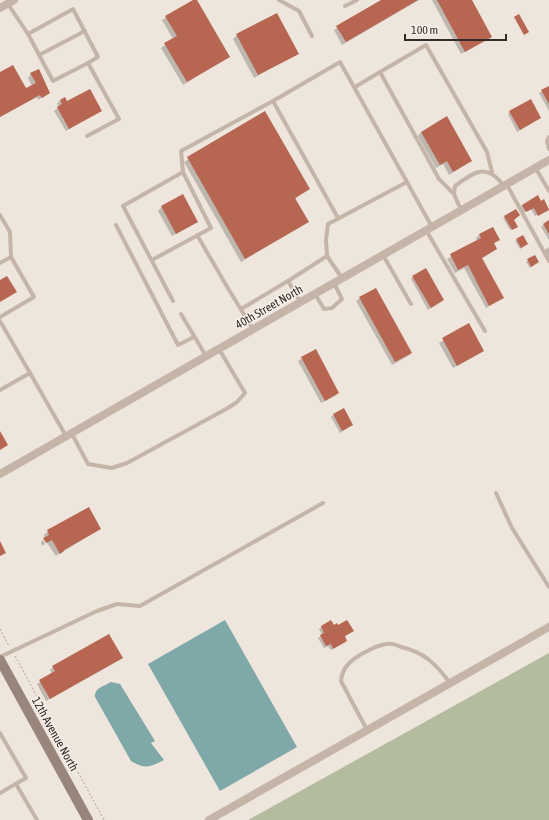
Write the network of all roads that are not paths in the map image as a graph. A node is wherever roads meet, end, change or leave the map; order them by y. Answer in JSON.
{"nodes":[{"id":1,"x":279,"y":0,"type":"edge"},
{"id":2,"x":357,"y":0,"type":"edge"},
{"id":3,"x":11,"y":2,"type":"edge"},
{"id":4,"x":345,"y":6,"type":"dead end"},
{"id":5,"x":0,"y":8,"type":"edge"},
{"id":6,"x":85,"y":31,"type":"junction"},
{"id":7,"x":28,"y":34,"type":"junction"},
{"id":8,"x":312,"y":36,"type":"dead end"},
{"id":9,"x":39,"y":55,"type":"junction"},
{"id":10,"x":88,"y":62,"type":"junction"},
{"id":11,"x":380,"y":72,"type":"junction"},
{"id":12,"x":355,"y":87,"type":"junction"},
{"id":13,"x":272,"y":101,"type":"junction"},
{"id":14,"x":87,"y":136,"type":"dead end"},
{"id":15,"x":549,"y":136,"type":"edge"},
{"id":16,"x":549,"y":149,"type":"edge"},
{"id":17,"x":549,"y":160,"type":"edge"},
{"id":18,"x":535,"y":168,"type":"junction"},
{"id":19,"x":183,"y":172,"type":"junction"},
{"id":20,"x":492,"y":172,"type":"junction"},
{"id":21,"x":407,"y":182,"type":"junction"},
{"id":22,"x":505,"y":185,"type":"junction"},
{"id":23,"x":549,"y":191,"type":"edge"},
{"id":24,"x":454,"y":194,"type":"junction"},
{"id":25,"x":461,"y":210,"type":"junction"},
{"id":26,"x":0,"y":215,"type":"edge"},
{"id":27,"x":338,"y":218,"type":"junction"},
{"id":28,"x":116,"y":224,"type":"dead end"},
{"id":29,"x":429,"y":228,"type":"junction"},
{"id":30,"x":197,"y":236,"type":"junction"},
{"id":31,"x":382,"y":255,"type":"junction"},
{"id":32,"x":327,"y":256,"type":"junction"},
{"id":33,"x":11,"y":257,"type":"junction"},
{"id":34,"x":152,"y":260,"type":"junction"},
{"id":35,"x":549,"y":261,"type":"edge"},
{"id":36,"x":0,"y":263,"type":"edge"},
{"id":37,"x":342,"y":278,"type":"junction"},
{"id":38,"x":288,"y":281,"type":"junction"},
{"id":39,"x":334,"y":283,"type":"junction"},
{"id":40,"x":315,"y":294,"type":"junction"},
{"id":41,"x":172,"y":301,"type":"dead end"},
{"id":42,"x":300,"y":301,"type":"junction"},
{"id":43,"x":411,"y":304,"type":"dead end"},
{"id":44,"x":241,"y":310,"type":"junction"},
{"id":45,"x":181,"y":314,"type":"dead end"},
{"id":46,"x":0,"y":317,"type":"edge"},
{"id":47,"x":0,"y":321,"type":"edge"},
{"id":48,"x":254,"y":329,"type":"junction"},
{"id":49,"x":485,"y":331,"type":"dead end"},
{"id":50,"x":194,"y":337,"type":"junction"},
{"id":51,"x":219,"y":349,"type":"junction"},
{"id":52,"x":206,"y":356,"type":"junction"},
{"id":53,"x":30,"y":373,"type":"junction"},
{"id":54,"x":0,"y":390,"type":"edge"},
{"id":55,"x":69,"y":435,"type":"junction"},
{"id":56,"x":0,"y":474,"type":"edge"},
{"id":57,"x":496,"y":493,"type":"dead end"},
{"id":58,"x":323,"y":504,"type":"dead end"},
{"id":59,"x":549,"y":587,"type":"edge"},
{"id":60,"x":549,"y":627,"type":"edge"},
{"id":61,"x":0,"y":659,"type":"edge"},
{"id":62,"x":450,"y":683,"type":"junction"},
{"id":63,"x":367,"y":730,"type":"junction"},
{"id":64,"x":0,"y":733,"type":"edge"},
{"id":65,"x":16,"y":784,"type":"junction"},
{"id":66,"x":0,"y":793,"type":"edge"},
{"id":67,"x":37,"y":820,"type":"edge"},
{"id":68,"x":88,"y":820,"type":"edge"},
{"id":69,"x":209,"y":820,"type":"edge"}],
"edges":[{"from":1,"to":8,"type":"lane"},
{"from":2,"to":4,"type":"lane"},
{"from":3,"to":5,"type":"street"},
{"from":3,"to":7,"type":"lane"},
{"from":6,"to":7,"type":"lane"},
{"from":6,"to":9,"type":"lane"},
{"from":6,"to":10,"type":"lane"},
{"from":7,"to":9,"type":"lane"},
{"from":9,"to":10,"type":"lane"},
{"from":10,"to":14,"type":"lane"},
{"from":11,"to":12,"type":"lane"},
{"from":11,"to":20,"type":"lane"},
{"from":11,"to":24,"type":"lane"},
{"from":12,"to":13,"type":"lane"},
{"from":12,"to":21,"type":"lane"},
{"from":13,"to":19,"type":"lane"},
{"from":13,"to":27,"type":"lane"},
{"from":15,"to":16,"type":"lane"},
{"from":17,"to":18,"type":"street","name":"40th Street North"},
{"from":18,"to":22,"type":"street","name":"40th Street North"},
{"from":18,"to":23,"type":"lane"},
{"from":19,"to":30,"type":"lane"},
{"from":19,"to":34,"type":"lane"},
{"from":20,"to":22,"type":"lane"},
{"from":20,"to":24,"type":"lane"},
{"from":21,"to":27,"type":"lane"},
{"from":21,"to":29,"type":"lane"},
{"from":22,"to":25,"type":"street","name":"40th Street North"},
{"from":22,"to":35,"type":"lane"},
{"from":24,"to":25,"type":"lane"},
{"from":25,"to":29,"type":"street","name":"40th Street North"},
{"from":26,"to":33,"type":"lane"},
{"from":27,"to":32,"type":"lane"},
{"from":28,"to":50,"type":"lane"},
{"from":29,"to":31,"type":"street","name":"40th Street North"},
{"from":29,"to":49,"type":"lane"},
{"from":30,"to":34,"type":"lane"},
{"from":30,"to":44,"type":"lane"},
{"from":31,"to":37,"type":"street","name":"40th Street North"},
{"from":31,"to":43,"type":"lane"},
{"from":32,"to":37,"type":"lane"},
{"from":32,"to":38,"type":"lane"},
{"from":33,"to":36,"type":"lane"},
{"from":33,"to":46,"type":"lane"},
{"from":34,"to":41,"type":"lane"},
{"from":37,"to":39,"type":"street","name":"40th Street North"},
{"from":38,"to":42,"type":"lane"},
{"from":38,"to":44,"type":"lane"},
{"from":39,"to":40,"type":"street","name":"40th Street North"},
{"from":39,"to":40,"type":"lane"},
{"from":40,"to":42,"type":"street","name":"40th Street North"},
{"from":42,"to":48,"type":"street","name":"40th Street North"},
{"from":44,"to":48,"type":"lane"},
{"from":45,"to":50,"type":"lane"},
{"from":47,"to":53,"type":"lane"},
{"from":48,"to":51,"type":"street","name":"40th Street North"},
{"from":50,"to":52,"type":"lane"},
{"from":51,"to":52,"type":"street","name":"40th Street North"},
{"from":51,"to":55,"type":"lane"},
{"from":52,"to":55,"type":"street","name":"40th Street North"},
{"from":53,"to":54,"type":"lane"},
{"from":53,"to":55,"type":"lane"},
{"from":55,"to":56,"type":"street","name":"40th Street North"},
{"from":57,"to":59,"type":"lane"},
{"from":58,"to":61,"type":"lane"},
{"from":60,"to":62,"type":"street"},
{"from":61,"to":68,"type":"main road","name":"12th Avenue North"},
{"from":62,"to":63,"type":"street"},
{"from":62,"to":63,"type":"lane"},
{"from":63,"to":69,"type":"street"},
{"from":64,"to":65,"type":"lane"},
{"from":65,"to":66,"type":"lane"},
{"from":65,"to":67,"type":"lane"}]}
